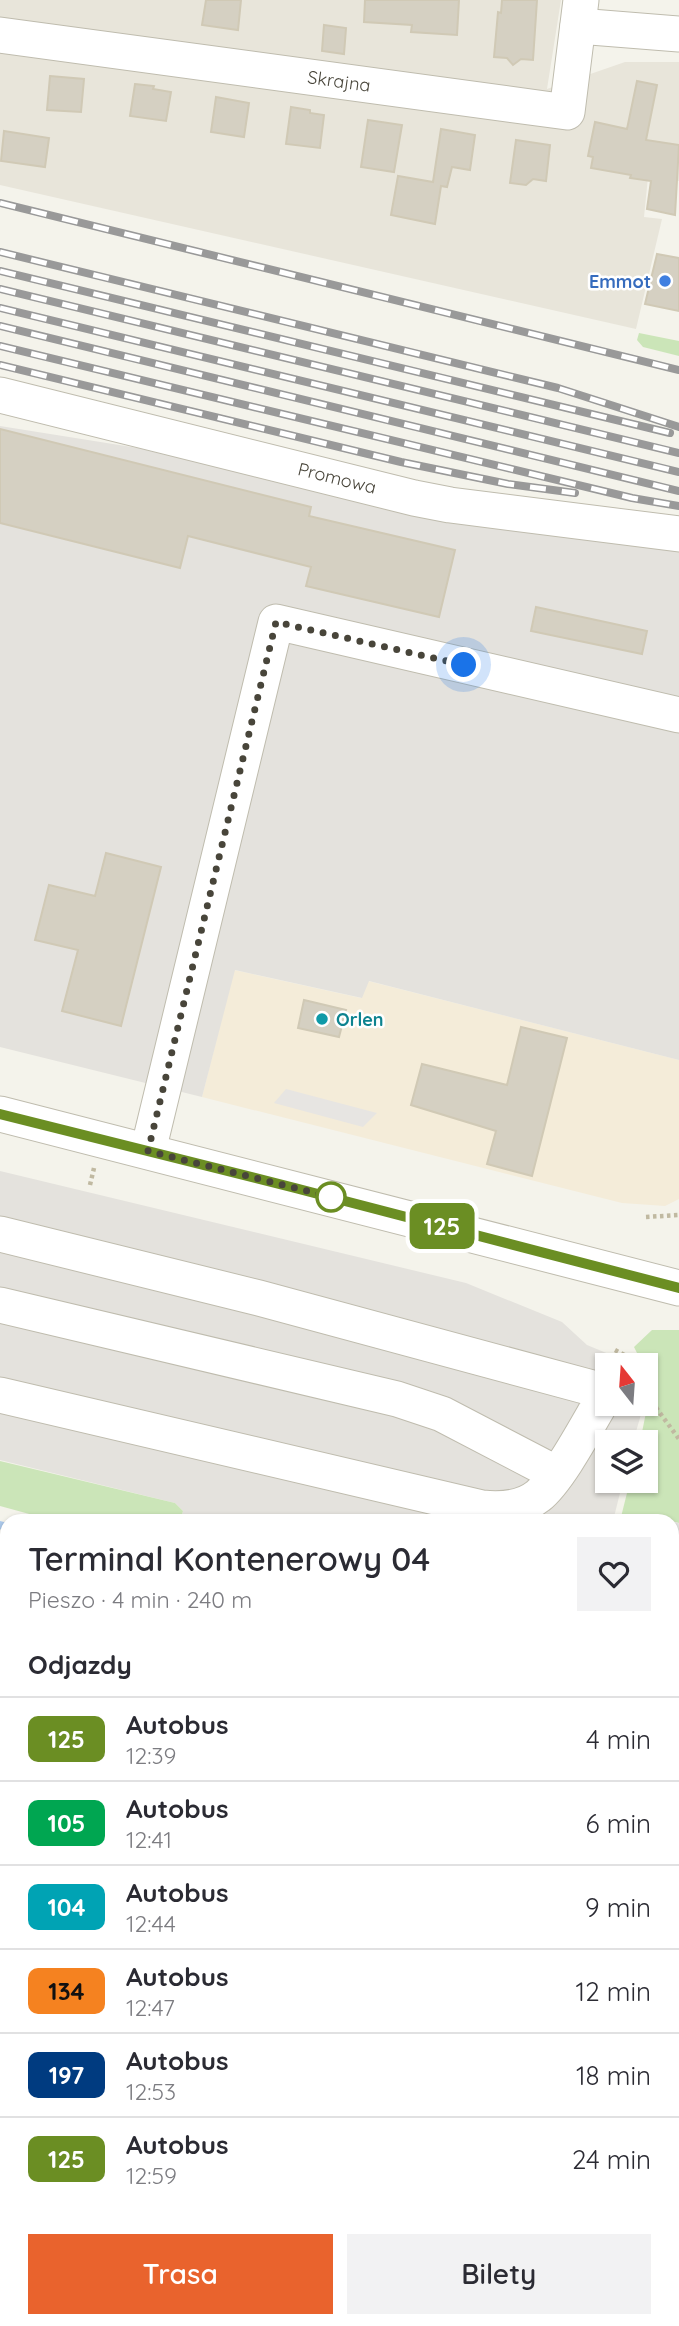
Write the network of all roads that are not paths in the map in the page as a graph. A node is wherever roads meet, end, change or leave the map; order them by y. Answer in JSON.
{"nodes":[{"id":1,"x":580,"y":13,"type":"edge"},
{"id":2,"x":679,"y":34,"type":"edge"},
{"id":3,"x":0,"y":35,"type":"edge"},
{"id":4,"x":0,"y":395,"type":"edge"},
{"id":5,"x":679,"y":534,"type":"edge"},
{"id":6,"x":679,"y":715,"type":"edge"},
{"id":7,"x":0,"y":1114,"type":"edge"},
{"id":8,"x":148,"y":1151,"type":"junction"},
{"id":9,"x":0,"y":1234,"type":"edge"},
{"id":10,"x":679,"y":1288,"type":"edge"},
{"id":11,"x":0,"y":1305,"type":"edge"},
{"id":12,"x":0,"y":1395,"type":"edge"},
{"id":13,"x":557,"y":1474,"type":"junction"}],
"edges":[{"from":1,"to":2,"type":"street"},
{"from":1,"to":3,"type":"street","name":"Skrajna"},
{"from":4,"to":5,"type":"street","name":"Promowa"},
{"from":6,"to":8,"type":"street"},
{"from":7,"to":8,"type":"street"},
{"from":8,"to":10,"type":"street"},
{"from":9,"to":13,"type":"street"},
{"from":11,"to":13,"type":"street"},
{"from":12,"to":13,"type":"street"}]}
